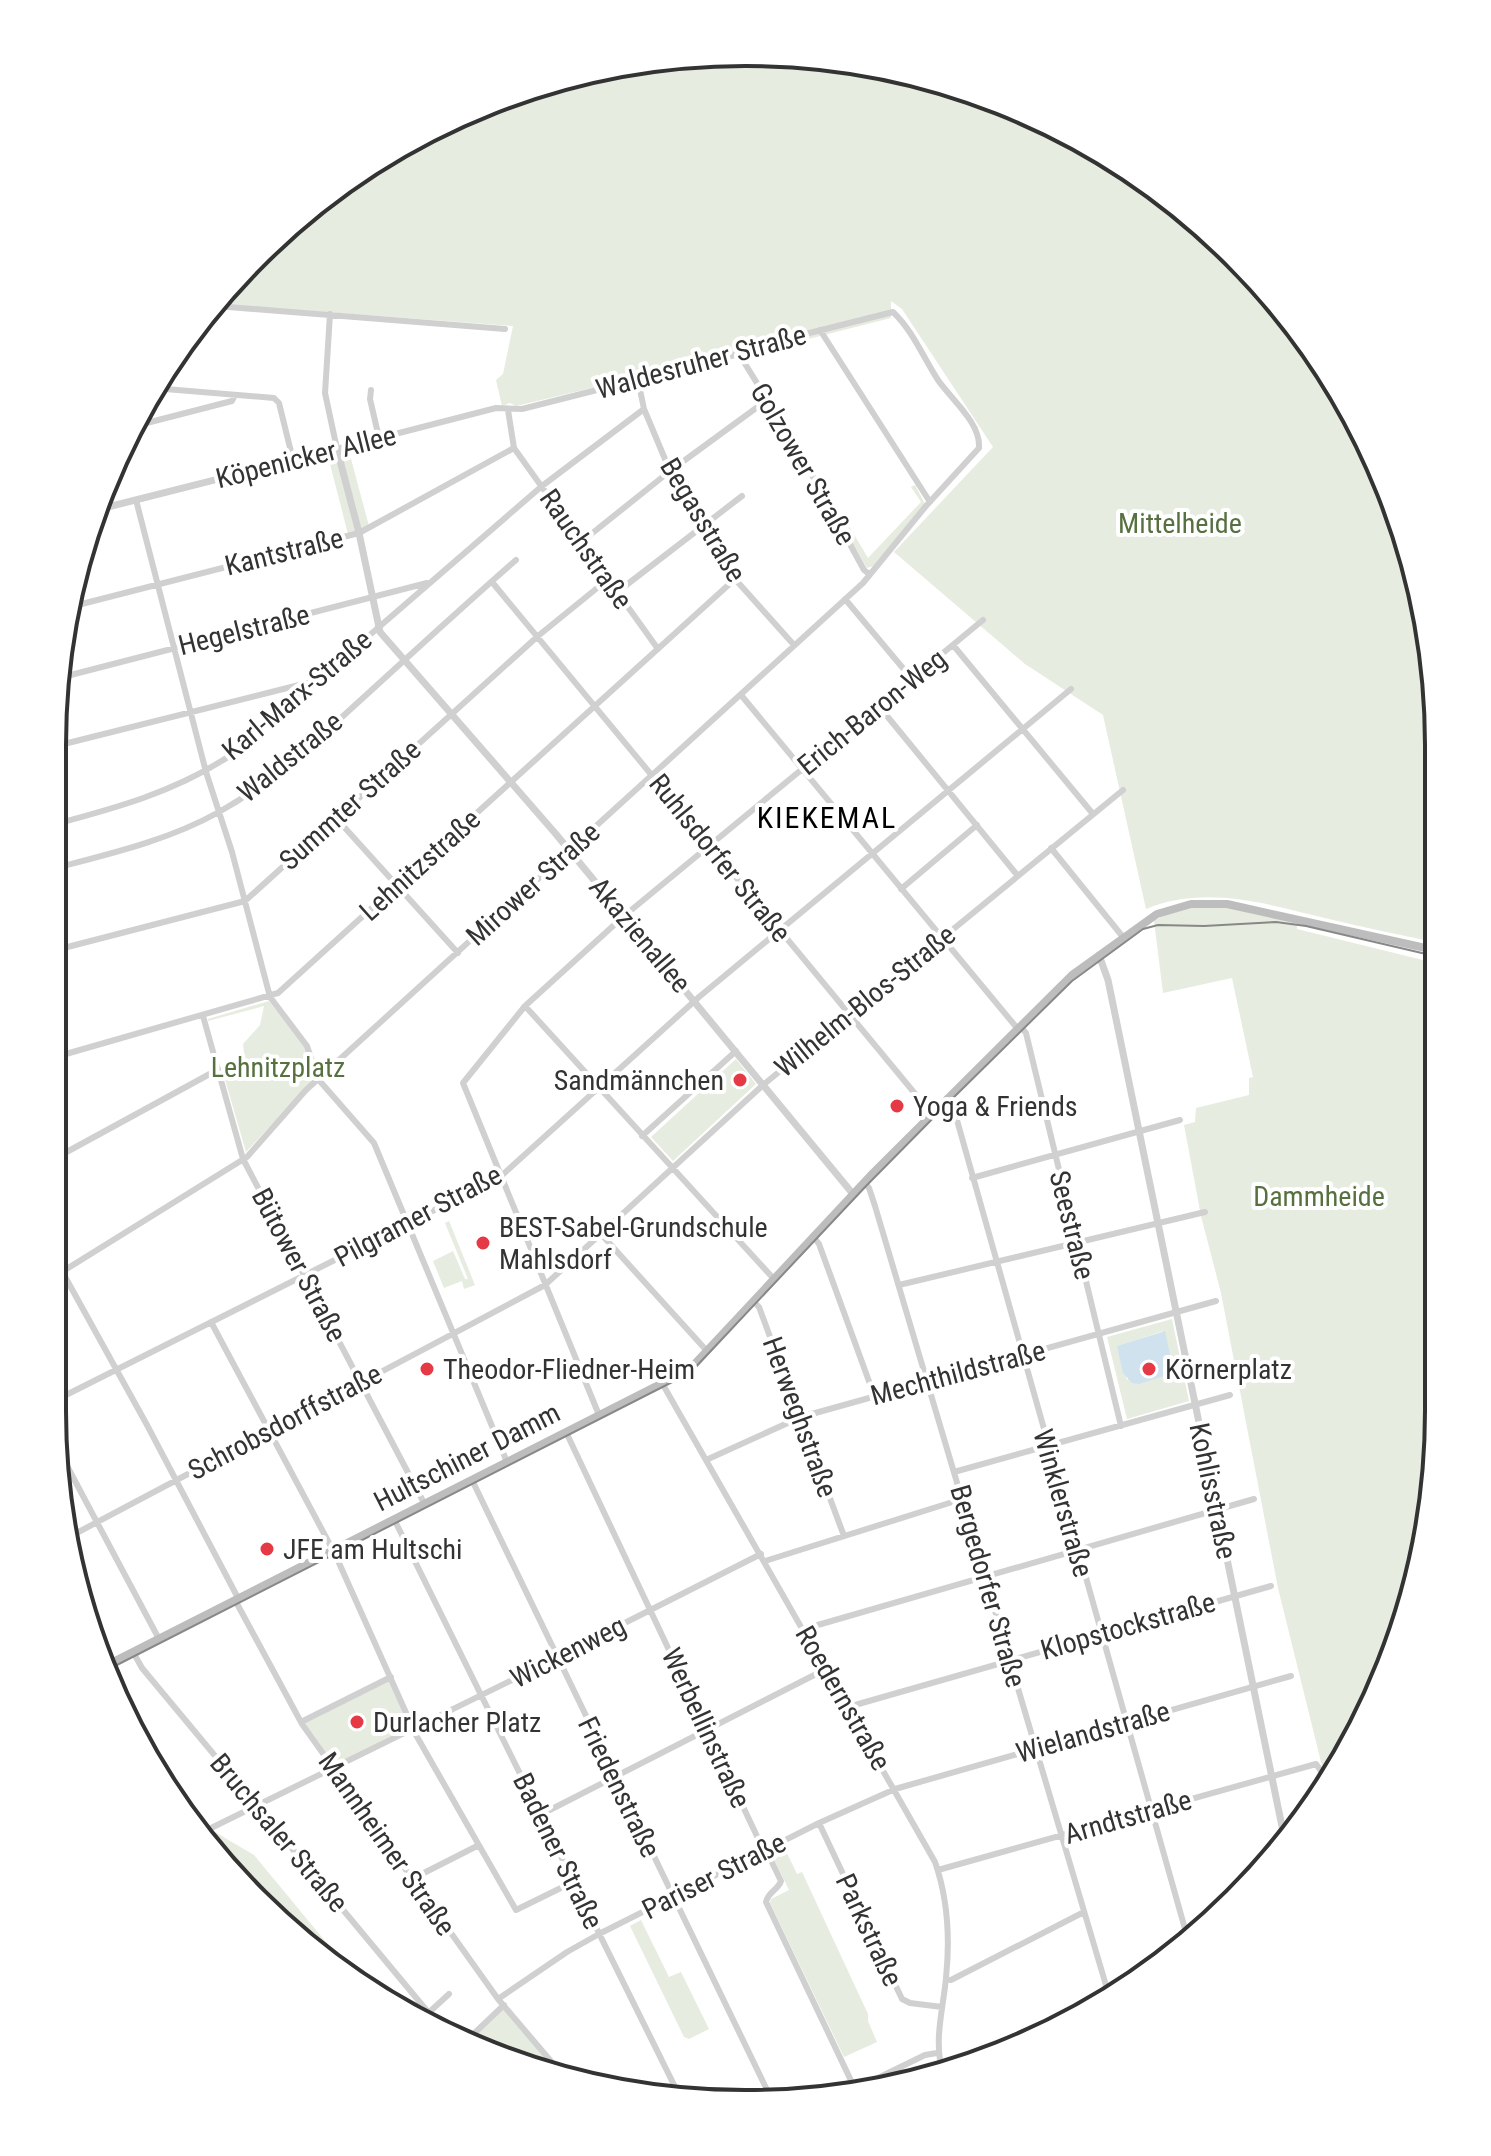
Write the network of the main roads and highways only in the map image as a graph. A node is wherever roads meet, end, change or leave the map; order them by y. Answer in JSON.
{"nodes":[{"id":1,"x":1425,"y":948,"type":"edge"},
{"id":2,"x":114,"y":1661,"type":"edge"}],
"edges":[{"from":1,"to":2,"type":"main road","name":"Hultschiner Damm"}]}
